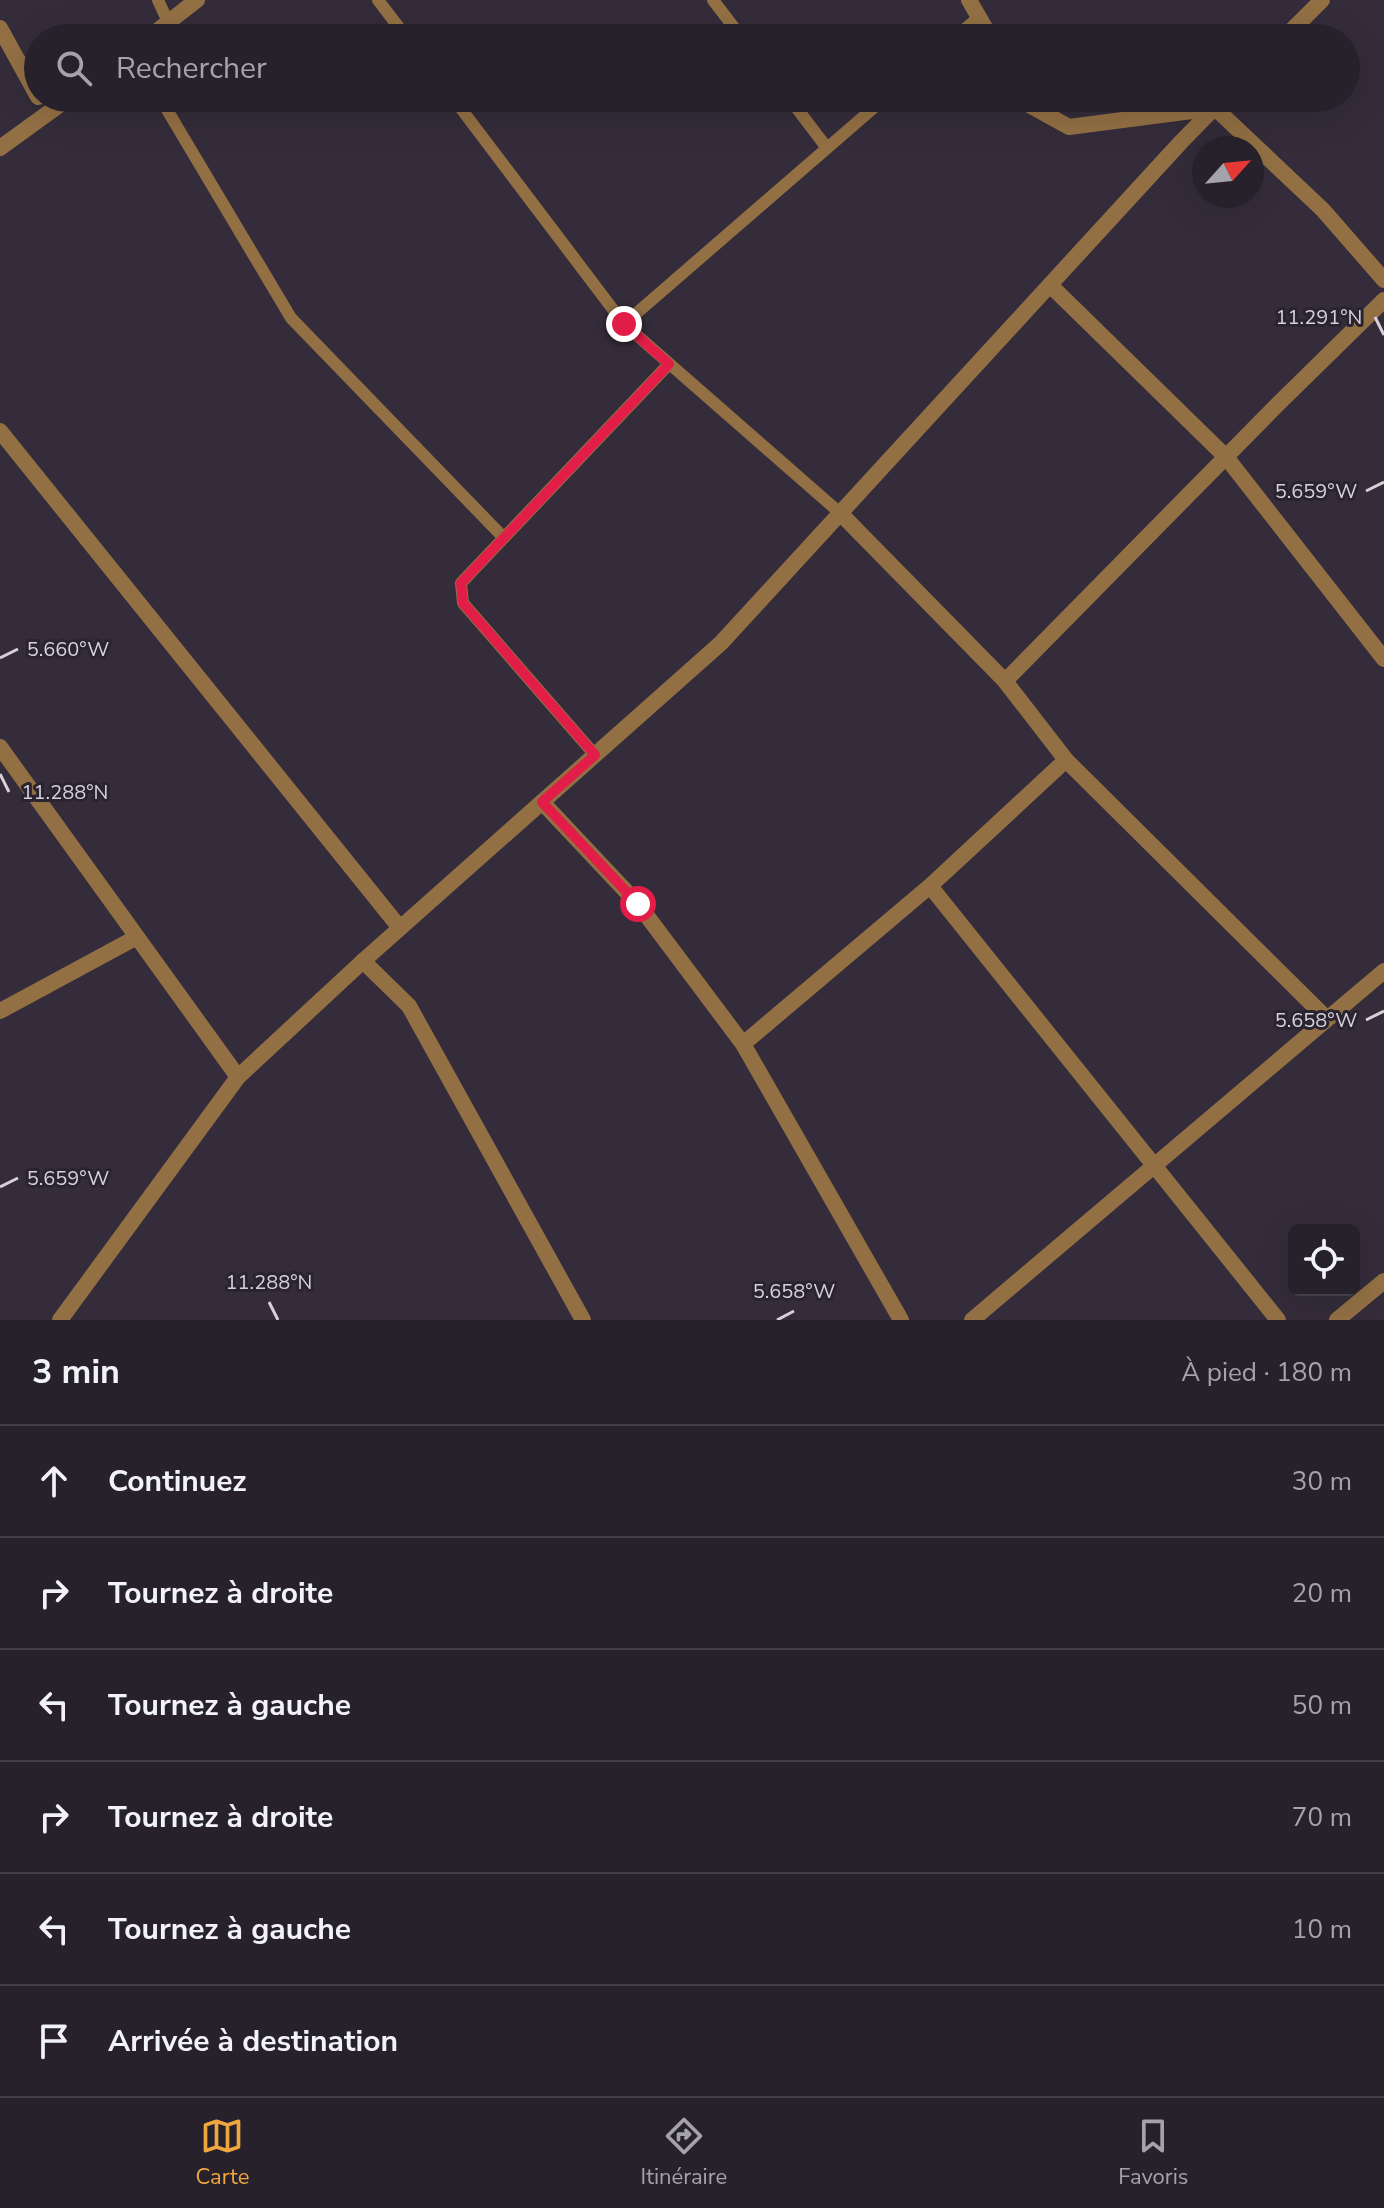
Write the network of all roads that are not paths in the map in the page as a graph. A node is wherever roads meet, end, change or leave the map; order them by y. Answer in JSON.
{"nodes":[{"id":1,"x":158,"y":0,"type":"edge"},
{"id":2,"x":197,"y":0,"type":"edge"},
{"id":3,"x":378,"y":0,"type":"edge"},
{"id":4,"x":713,"y":0,"type":"edge"},
{"id":5,"x":969,"y":0,"type":"edge"},
{"id":6,"x":1322,"y":0,"type":"edge"},
{"id":7,"x":979,"y":17,"type":"junction"},
{"id":8,"x":168,"y":22,"type":"junction"},
{"id":9,"x":166,"y":24,"type":"edge"},
{"id":10,"x":396,"y":24,"type":"edge"},
{"id":11,"x":731,"y":24,"type":"edge"},
{"id":12,"x":971,"y":24,"type":"edge"},
{"id":13,"x":983,"y":24,"type":"edge"},
{"id":14,"x":1298,"y":24,"type":"edge"},
{"id":15,"x":0,"y":28,"type":"edge"},
{"id":16,"x":24,"y":72,"type":"edge"},
{"id":17,"x":51,"y":112,"type":"edge"},
{"id":18,"x":168,"y":112,"type":"edge"},
{"id":19,"x":464,"y":112,"type":"edge"},
{"id":20,"x":800,"y":112,"type":"edge"},
{"id":21,"x":869,"y":112,"type":"edge"},
{"id":22,"x":1042,"y":112,"type":"edge"},
{"id":23,"x":1163,"y":112,"type":"edge"},
{"id":24,"x":1212,"y":112,"type":"edge"},
{"id":25,"x":1229,"y":112,"type":"edge"},
{"id":26,"x":48,"y":114,"type":"joint"},
{"id":27,"x":0,"y":148,"type":"edge"},
{"id":28,"x":827,"y":148,"type":"junction"},
{"id":29,"x":1384,"y":280,"type":"edge"},
{"id":30,"x":1050,"y":285,"type":"junction"},
{"id":31,"x":1384,"y":300,"type":"edge"},
{"id":32,"x":624,"y":324,"type":"junction"},
{"id":33,"x":669,"y":364,"type":"junction"},
{"id":34,"x":0,"y":431,"type":"edge"},
{"id":35,"x":1226,"y":457,"type":"junction"},
{"id":36,"x":840,"y":513,"type":"junction"},
{"id":37,"x":504,"y":538,"type":"junction"},
{"id":38,"x":1384,"y":659,"type":"edge"},
{"id":39,"x":1005,"y":681,"type":"junction"},
{"id":40,"x":0,"y":747,"type":"edge"},
{"id":41,"x":595,"y":755,"type":"junction"},
{"id":42,"x":1066,"y":760,"type":"junction"},
{"id":43,"x":542,"y":802,"type":"junction"},
{"id":44,"x":930,"y":886,"type":"junction"},
{"id":45,"x":400,"y":928,"type":"junction"},
{"id":46,"x":137,"y":937,"type":"junction"},
{"id":47,"x":363,"y":961,"type":"junction"},
{"id":48,"x":1384,"y":971,"type":"edge"},
{"id":49,"x":0,"y":1011,"type":"edge"},
{"id":50,"x":1326,"y":1018,"type":"junction"},
{"id":51,"x":743,"y":1044,"type":"junction"},
{"id":52,"x":238,"y":1077,"type":"junction"},
{"id":53,"x":1154,"y":1165,"type":"junction"},
{"id":54,"x":1384,"y":1281,"type":"edge"},
{"id":55,"x":60,"y":1320,"type":"edge"},
{"id":56,"x":583,"y":1320,"type":"edge"},
{"id":57,"x":901,"y":1320,"type":"edge"},
{"id":58,"x":972,"y":1320,"type":"edge"},
{"id":59,"x":1278,"y":1320,"type":"edge"},
{"id":60,"x":1337,"y":1320,"type":"edge"}],
"edges":[{"from":1,"to":8,"type":"lane"},
{"from":2,"to":8,"type":"street"},
{"from":3,"to":10,"type":"lane"},
{"from":4,"to":11,"type":"lane"},
{"from":5,"to":7,"type":"street"},
{"from":6,"to":14,"type":"street"},
{"from":7,"to":12,"type":"lane"},
{"from":7,"to":13,"type":"street"},
{"from":8,"to":9,"type":"street"},
{"from":15,"to":16,"type":"street"},
{"from":17,"to":26,"type":"street"},
{"from":18,"to":37,"type":"lane"},
{"from":19,"to":32,"type":"lane"},
{"from":20,"to":28,"type":"lane"},
{"from":21,"to":28,"type":"lane"},
{"from":22,"to":23,"type":"street"},
{"from":24,"to":30,"type":"street"},
{"from":25,"to":29,"type":"street"},
{"from":26,"to":27,"type":"street"},
{"from":28,"to":32,"type":"lane"},
{"from":30,"to":35,"type":"street"},
{"from":30,"to":36,"type":"street"},
{"from":31,"to":35,"type":"street"},
{"from":32,"to":33,"type":"lane"},
{"from":33,"to":36,"type":"lane"},
{"from":33,"to":37,"type":"lane"},
{"from":34,"to":45,"type":"street"},
{"from":35,"to":38,"type":"street"},
{"from":35,"to":39,"type":"street"},
{"from":36,"to":39,"type":"street"},
{"from":36,"to":41,"type":"street"},
{"from":37,"to":41,"type":"lane"},
{"from":39,"to":42,"type":"street"},
{"from":40,"to":46,"type":"street"},
{"from":41,"to":43,"type":"street"},
{"from":42,"to":44,"type":"street"},
{"from":42,"to":50,"type":"street"},
{"from":43,"to":45,"type":"street"},
{"from":43,"to":51,"type":"street"},
{"from":44,"to":51,"type":"street"},
{"from":44,"to":53,"type":"street"},
{"from":45,"to":47,"type":"street"},
{"from":46,"to":49,"type":"street"},
{"from":46,"to":52,"type":"street"},
{"from":47,"to":52,"type":"street"},
{"from":47,"to":56,"type":"street"},
{"from":48,"to":50,"type":"street"},
{"from":50,"to":53,"type":"street"},
{"from":51,"to":57,"type":"street"},
{"from":52,"to":55,"type":"street"},
{"from":53,"to":58,"type":"street"},
{"from":53,"to":59,"type":"street"},
{"from":54,"to":60,"type":"street"}]}
